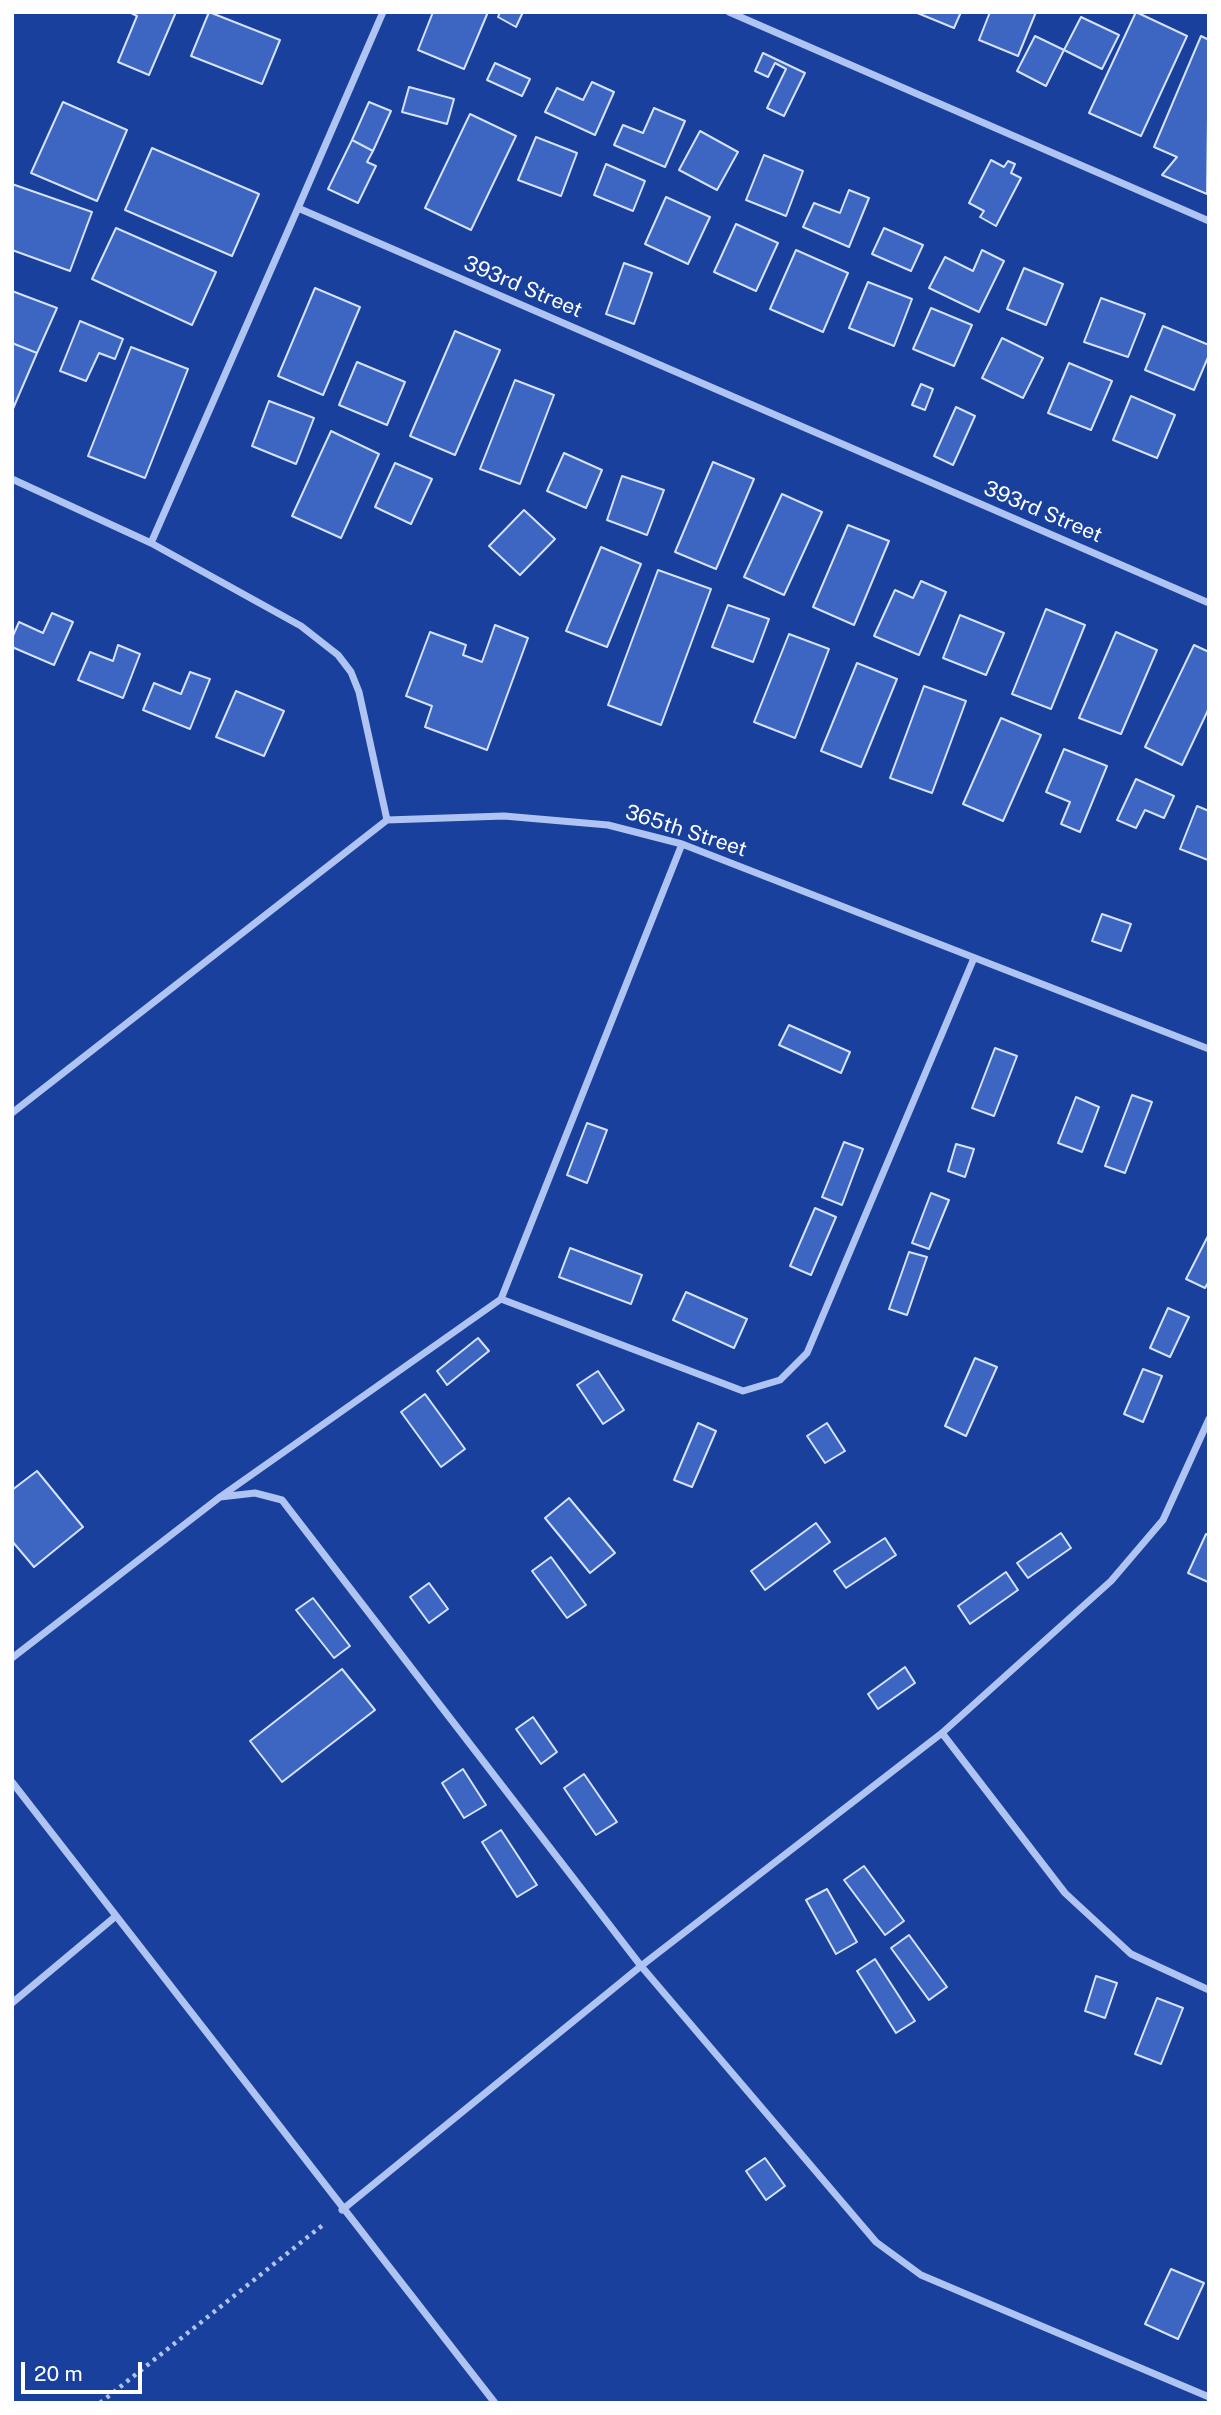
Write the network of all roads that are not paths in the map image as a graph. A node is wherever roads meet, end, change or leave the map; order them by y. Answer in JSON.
{"nodes":[{"id":1,"x":383,"y":12,"type":"edge"},
{"id":2,"x":729,"y":12,"type":"edge"},
{"id":3,"x":298,"y":208,"type":"junction"},
{"id":4,"x":1209,"y":221,"type":"edge"},
{"id":5,"x":12,"y":479,"type":"edge"},
{"id":6,"x":151,"y":543,"type":"junction"},
{"id":7,"x":1209,"y":603,"type":"edge"},
{"id":8,"x":387,"y":820,"type":"junction"},
{"id":9,"x":682,"y":844,"type":"junction"},
{"id":10,"x":974,"y":958,"type":"junction"},
{"id":11,"x":1209,"y":1049,"type":"edge"},
{"id":12,"x":12,"y":1113,"type":"edge"},
{"id":13,"x":501,"y":1299,"type":"junction"},
{"id":14,"x":1209,"y":1419,"type":"edge"},
{"id":15,"x":220,"y":1497,"type":"junction"},
{"id":16,"x":12,"y":1658,"type":"edge"},
{"id":17,"x":942,"y":1733,"type":"junction"},
{"id":18,"x":12,"y":1782,"type":"edge"},
{"id":19,"x":116,"y":1916,"type":"junction"},
{"id":20,"x":641,"y":1966,"type":"junction"},
{"id":21,"x":1209,"y":1990,"type":"edge"},
{"id":22,"x":12,"y":2003,"type":"edge"},
{"id":23,"x":342,"y":2210,"type":"junction"},
{"id":24,"x":1209,"y":2398,"type":"edge"},
{"id":25,"x":495,"y":2403,"type":"edge"}],
"edges":[{"from":1,"to":3,"type":"street"},
{"from":2,"to":4,"type":"street"},
{"from":3,"to":6,"type":"street"},
{"from":3,"to":7,"type":"street","name":"393rd Street"},
{"from":5,"to":6,"type":"street"},
{"from":6,"to":8,"type":"street"},
{"from":8,"to":9,"type":"street","name":"365th Street"},
{"from":8,"to":12,"type":"street"},
{"from":9,"to":10,"type":"street","name":"365th Street"},
{"from":9,"to":13,"type":"street"},
{"from":10,"to":11,"type":"street","name":"365th Street"},
{"from":10,"to":13,"type":"street"},
{"from":13,"to":15,"type":"street"},
{"from":14,"to":17,"type":"street"},
{"from":15,"to":16,"type":"street"},
{"from":15,"to":20,"type":"street"},
{"from":17,"to":20,"type":"street"},
{"from":17,"to":21,"type":"street"},
{"from":18,"to":19,"type":"street"},
{"from":19,"to":22,"type":"street"},
{"from":19,"to":23,"type":"street"},
{"from":20,"to":23,"type":"street"},
{"from":20,"to":24,"type":"street"},
{"from":23,"to":25,"type":"street"}]}
